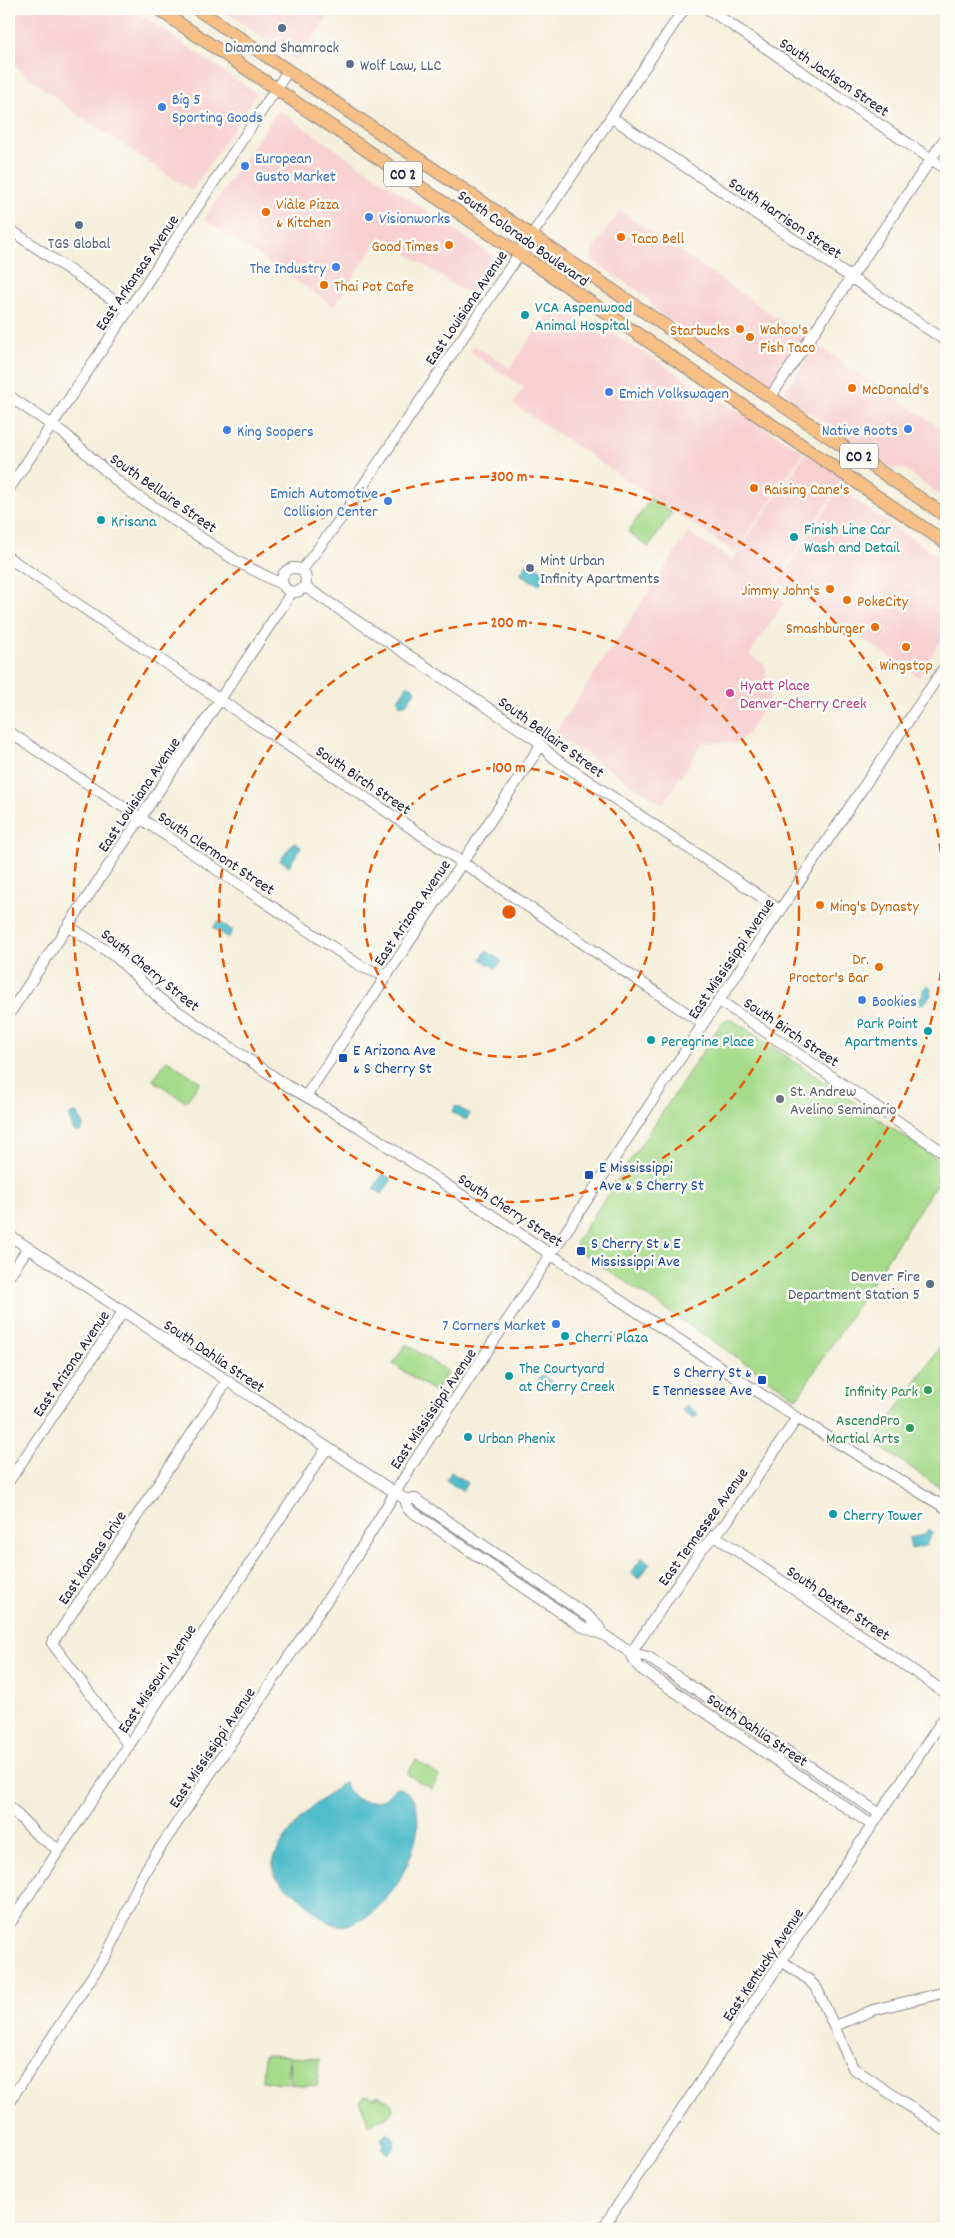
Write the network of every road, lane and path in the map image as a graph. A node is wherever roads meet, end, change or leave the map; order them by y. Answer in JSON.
{"nodes":[{"id":1,"x":158,"y":9,"type":"edge"},
{"id":2,"x":197,"y":9,"type":"edge"},
{"id":3,"x":684,"y":9,"type":"edge"},
{"id":4,"x":708,"y":9,"type":"edge"},
{"id":5,"x":288,"y":71,"type":"junction"},
{"id":6,"x":277,"y":89,"type":"junction"},
{"id":7,"x":611,"y":117,"type":"junction"},
{"id":8,"x":946,"y":137,"type":"edge"},
{"id":9,"x":932,"y":159,"type":"junction"},
{"id":10,"x":946,"y":169,"type":"edge"},
{"id":11,"x":9,"y":229,"type":"edge"},
{"id":12,"x":531,"y":233,"type":"junction"},
{"id":13,"x":519,"y":252,"type":"junction"},
{"id":14,"x":851,"y":278,"type":"junction"},
{"id":15,"x":128,"y":310,"type":"junction"},
{"id":16,"x":946,"y":341,"type":"edge"},
{"id":17,"x":9,"y":396,"type":"edge"},
{"id":18,"x":771,"y":396,"type":"junction"},
{"id":19,"x":52,"y":425,"type":"junction"},
{"id":20,"x":9,"y":490,"type":"edge"},
{"id":21,"x":946,"y":516,"type":"edge"},
{"id":22,"x":946,"y":543,"type":"edge"},
{"id":23,"x":9,"y":558,"type":"edge"},
{"id":24,"x":302,"y":570,"type":"junction"},
{"id":25,"x":258,"y":572,"type":"junction"},
{"id":26,"x":284,"y":573,"type":"junction"},
{"id":27,"x":304,"y":586,"type":"junction"},
{"id":28,"x":287,"y":588,"type":"junction"},
{"id":29,"x":946,"y":665,"type":"edge"},
{"id":30,"x":219,"y":700,"type":"junction"},
{"id":31,"x":9,"y":732,"type":"edge"},
{"id":32,"x":542,"y":746,"type":"junction"},
{"id":33,"x":140,"y":818,"type":"junction"},
{"id":34,"x":462,"y":863,"type":"junction"},
{"id":35,"x":780,"y":912,"type":"junction"},
{"id":36,"x":68,"y":926,"type":"junction"},
{"id":37,"x":386,"y":976,"type":"junction"},
{"id":38,"x":720,"y":1001,"type":"junction"},
{"id":39,"x":9,"y":1014,"type":"edge"},
{"id":40,"x":703,"y":1024,"type":"junction"},
{"id":41,"x":306,"y":1096,"type":"junction"},
{"id":42,"x":946,"y":1154,"type":"edge"},
{"id":43,"x":9,"y":1236,"type":"edge"},
{"id":44,"x":28,"y":1248,"type":"junction"},
{"id":45,"x":552,"y":1254,"type":"junction"},
{"id":46,"x":9,"y":1276,"type":"edge"},
{"id":47,"x":123,"y":1312,"type":"junction"},
{"id":48,"x":227,"y":1381,"type":"junction"},
{"id":49,"x":797,"y":1418,"type":"junction"},
{"id":50,"x":327,"y":1448,"type":"junction"},
{"id":51,"x":9,"y":1481,"type":"edge"},
{"id":52,"x":395,"y":1492,"type":"junction"},
{"id":53,"x":946,"y":1508,"type":"edge"},
{"id":54,"x":714,"y":1535,"type":"junction"},
{"id":55,"x":632,"y":1653,"type":"junction"},
{"id":56,"x":946,"y":1693,"type":"edge"},
{"id":57,"x":946,"y":1715,"type":"edge"},
{"id":58,"x":129,"y":1746,"type":"junction"},
{"id":59,"x":9,"y":1806,"type":"edge"},
{"id":60,"x":880,"y":1814,"type":"junction"},
{"id":61,"x":872,"y":1825,"type":"junction"},
{"id":62,"x":59,"y":1850,"type":"junction"},
{"id":63,"x":9,"y":1925,"type":"edge"},
{"id":64,"x":782,"y":1961,"type":"junction"},
{"id":65,"x":946,"y":1992,"type":"edge"},
{"id":66,"x":835,"y":2026,"type":"junction"},
{"id":67,"x":9,"y":2102,"type":"edge"},
{"id":68,"x":946,"y":2131,"type":"edge"},
{"id":69,"x":602,"y":2229,"type":"edge"}],
"edges":[{"from":1,"to":6,"type":"main road","name":"South Colorado Boulevard","number":"CO 2"},
{"from":2,"to":5,"type":"main road","name":"South Colorado Boulevard","number":"CO 2"},
{"from":3,"to":7,"type":"street","name":"East Louisiana Avenue"},
{"from":4,"to":9,"type":"street","name":"South Jackson Street"},
{"from":5,"to":6,"type":"street","name":"East Arkansas Avenue"},
{"from":5,"to":12,"type":"main road","name":"South Colorado Boulevard","number":"CO 2"},
{"from":6,"to":13,"type":"main road","name":"South Colorado Boulevard","number":"CO 2"},
{"from":6,"to":15,"type":"street","name":"East Arkansas Avenue"},
{"from":7,"to":12,"type":"street","name":"East Louisiana Avenue"},
{"from":7,"to":14,"type":"street","name":"South Harrison Street"},
{"from":8,"to":9,"type":"street"},
{"from":9,"to":10,"type":"street","name":"South Jackson Street"},
{"from":9,"to":14,"type":"street"},
{"from":11,"to":15,"type":"street"},
{"from":12,"to":13,"type":"street","name":"East Louisiana Avenue"},
{"from":12,"to":18,"type":"main road","name":"South Colorado Boulevard","number":"CO 2"},
{"from":13,"to":22,"type":"main road","name":"South Colorado Boulevard","number":"CO 2"},
{"from":13,"to":24,"type":"street","name":"East Louisiana Avenue"},
{"from":14,"to":16,"type":"street","name":"South Harrison Street"},
{"from":14,"to":18,"type":"street"},
{"from":15,"to":19,"type":"street","name":"East Arkansas Avenue"},
{"from":17,"to":19,"type":"street","name":"South Bellaire Street"},
{"from":18,"to":21,"type":"main road","name":"South Colorado Boulevard","number":"CO 2"},
{"from":19,"to":20,"type":"street","name":"East Arkansas Avenue"},
{"from":19,"to":25,"type":"street","name":"South Bellaire Street"},
{"from":23,"to":30,"type":"street","name":"South Birch Street"},
{"from":24,"to":26,"type":"street"},
{"from":24,"to":27,"type":"street"},
{"from":25,"to":26,"type":"street","name":"South Bellaire Street"},
{"from":25,"to":28,"type":"street","name":"South Bellaire Street"},
{"from":26,"to":28,"type":"street"},
{"from":27,"to":28,"type":"street"},
{"from":27,"to":32,"type":"street","name":"South Bellaire Street"},
{"from":28,"to":30,"type":"street","name":"East Louisiana Avenue"},
{"from":29,"to":35,"type":"street","name":"East Mississippi Avenue"},
{"from":30,"to":33,"type":"street","name":"East Louisiana Avenue"},
{"from":30,"to":34,"type":"street","name":"South Birch Street"},
{"from":31,"to":33,"type":"street","name":"South Clermont Street"},
{"from":32,"to":34,"type":"street","name":"East Arizona Avenue"},
{"from":32,"to":35,"type":"street","name":"South Bellaire Street"},
{"from":33,"to":36,"type":"street","name":"East Louisiana Avenue"},
{"from":33,"to":37,"type":"street","name":"South Clermont Street"},
{"from":34,"to":37,"type":"street","name":"East Arizona Avenue"},
{"from":34,"to":40,"type":"street","name":"South Birch Street"},
{"from":35,"to":38,"type":"street","name":"East Mississippi Avenue"},
{"from":36,"to":39,"type":"street","name":"East Louisiana Avenue"},
{"from":36,"to":41,"type":"street","name":"South Cherry Street"},
{"from":37,"to":41,"type":"street","name":"East Arizona Avenue"},
{"from":38,"to":40,"type":"street","name":"East Mississippi Avenue"},
{"from":38,"to":42,"type":"street","name":"South Birch Street"},
{"from":40,"to":45,"type":"street","name":"East Mississippi Avenue"},
{"from":41,"to":45,"type":"street","name":"South Cherry Street"},
{"from":43,"to":44,"type":"street","name":"South Dahlia Street"},
{"from":44,"to":46,"type":"street"},
{"from":44,"to":47,"type":"street","name":"South Dahlia Street"},
{"from":45,"to":49,"type":"street","name":"South Cherry Street"},
{"from":45,"to":52,"type":"street","name":"East Mississippi Avenue"},
{"from":47,"to":48,"type":"street","name":"South Dahlia Street"},
{"from":47,"to":51,"type":"street","name":"East Arizona Avenue"},
{"from":48,"to":50,"type":"street","name":"South Dahlia Street"},
{"from":48,"to":58,"type":"street","name":"East Kansas Drive"},
{"from":49,"to":53,"type":"street","name":"South Cherry Street"},
{"from":49,"to":54,"type":"street","name":"East Tennessee Avenue"},
{"from":50,"to":52,"type":"street","name":"South Dahlia Street"},
{"from":50,"to":58,"type":"street","name":"East Missouri Avenue"},
{"from":52,"to":55,"type":"street","name":"South Dahlia Street"},
{"from":52,"to":67,"type":"street","name":"East Mississippi Avenue"},
{"from":54,"to":55,"type":"street","name":"East Tennessee Avenue"},
{"from":54,"to":56,"type":"street","name":"South Dexter Street"},
{"from":55,"to":60,"type":"street","name":"South Dahlia Street"},
{"from":55,"to":61,"type":"street","name":"South Dahlia Street"},
{"from":57,"to":60,"type":"street","name":"East Kentucky Avenue"},
{"from":58,"to":62,"type":"street","name":"East Missouri Avenue"},
{"from":59,"to":62,"type":"street"},
{"from":60,"to":61,"type":"street","name":"East Kentucky Avenue"},
{"from":61,"to":64,"type":"street","name":"East Kentucky Avenue"},
{"from":62,"to":63,"type":"street","name":"East Missouri Avenue"},
{"from":64,"to":66,"type":"street"},
{"from":64,"to":69,"type":"street","name":"East Kentucky Avenue"},
{"from":65,"to":66,"type":"street"},
{"from":66,"to":68,"type":"street"}]}
